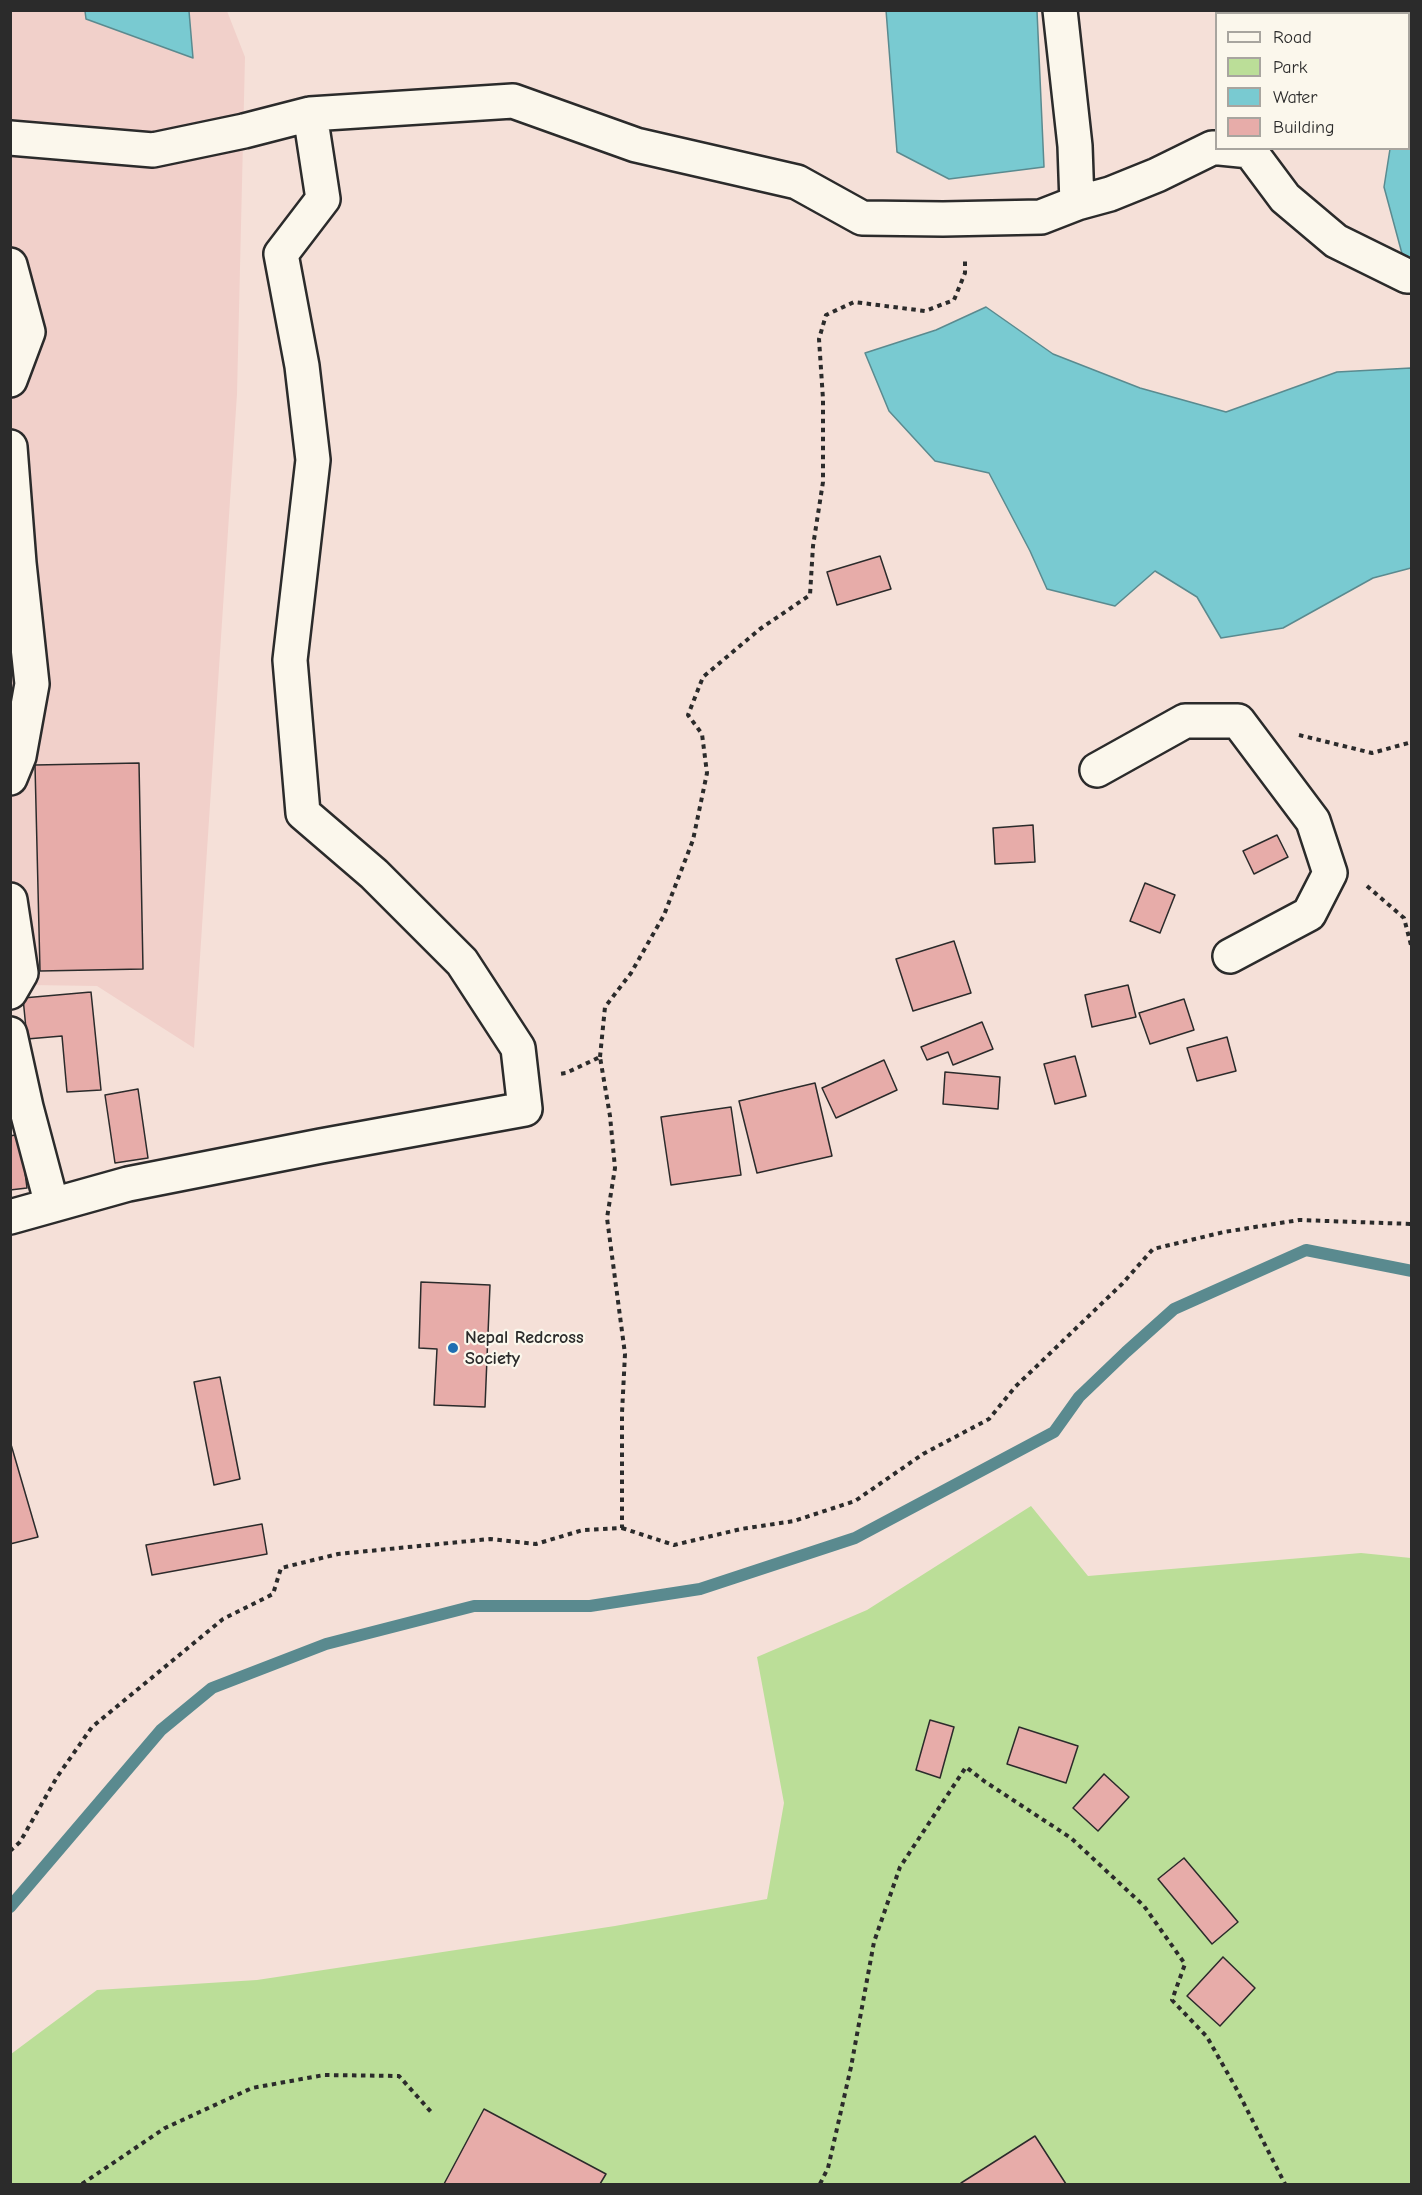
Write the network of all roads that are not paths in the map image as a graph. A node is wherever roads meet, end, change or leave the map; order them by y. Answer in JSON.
{"nodes":[{"id":1,"x":1060,"y":10,"type":"edge"},
{"id":2,"x":310,"y":114,"type":"junction"},
{"id":3,"x":10,"y":138,"type":"edge"},
{"id":4,"x":1215,"y":148,"type":"edge"},
{"id":5,"x":1239,"y":150,"type":"edge"},
{"id":6,"x":1077,"y":203,"type":"junction"},
{"id":7,"x":10,"y":265,"type":"edge"},
{"id":8,"x":1412,"y":276,"type":"edge"},
{"id":9,"x":10,"y":380,"type":"edge"},
{"id":10,"x":10,"y":447,"type":"edge"},
{"id":11,"x":1097,"y":770,"type":"dead end"},
{"id":12,"x":10,"y":778,"type":"edge"},
{"id":13,"x":10,"y":900,"type":"edge"},
{"id":14,"x":1230,"y":956,"type":"dead end"},
{"id":15,"x":10,"y":992,"type":"edge"},
{"id":16,"x":10,"y":1034,"type":"edge"},
{"id":17,"x":52,"y":1205,"type":"junction"},
{"id":18,"x":10,"y":1216,"type":"edge"}],
"edges":[{"from":1,"to":6,"type":"street"},
{"from":2,"to":3,"type":"street"},
{"from":2,"to":6,"type":"street"},
{"from":2,"to":17,"type":"street"},
{"from":4,"to":6,"type":"street"},
{"from":5,"to":8,"type":"street"},
{"from":7,"to":9,"type":"street"},
{"from":10,"to":12,"type":"street"},
{"from":11,"to":14,"type":"street"},
{"from":13,"to":15,"type":"street"},
{"from":16,"to":17,"type":"street"},
{"from":17,"to":18,"type":"street"}]}
